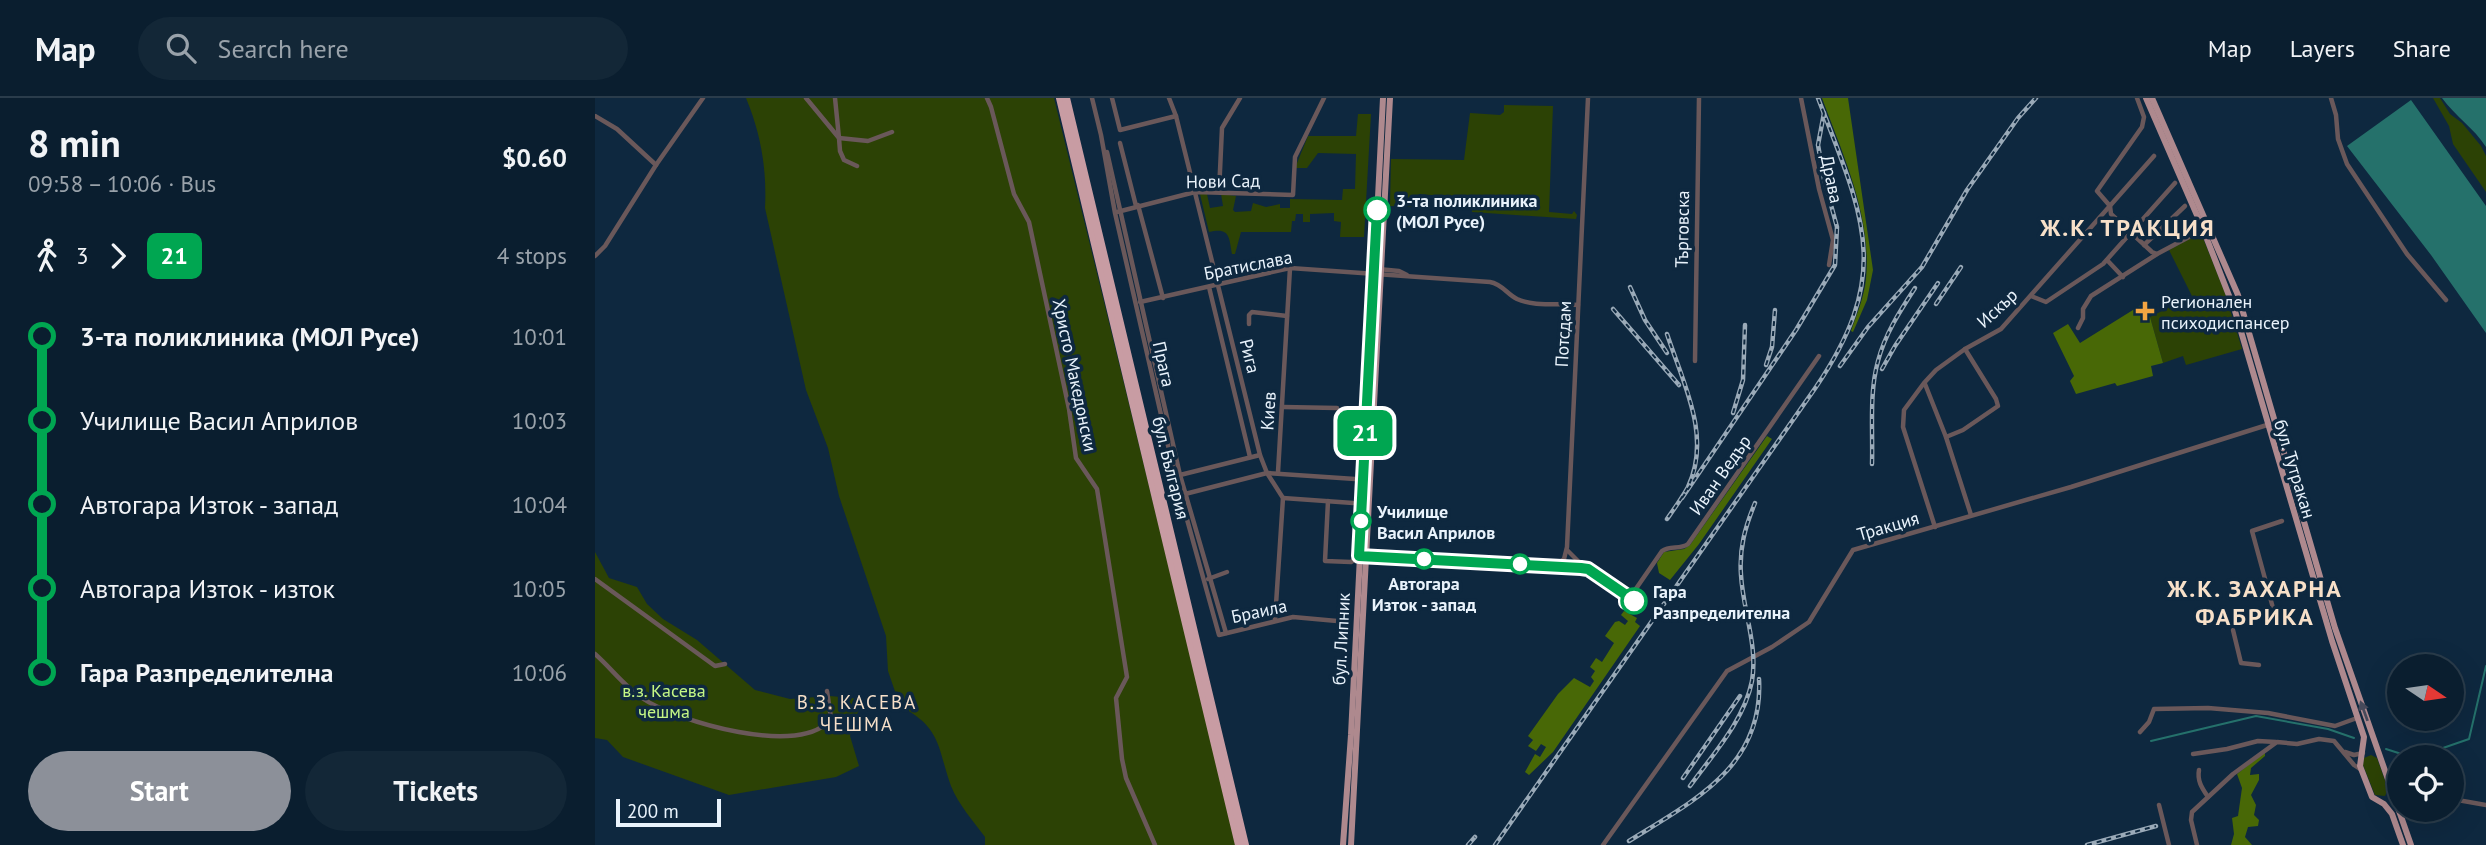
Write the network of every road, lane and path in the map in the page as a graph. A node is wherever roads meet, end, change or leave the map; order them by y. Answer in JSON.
{"nodes":[{"id":1,"x":703,"y":98,"type":"edge"},
{"id":2,"x":806,"y":98,"type":"edge"},
{"id":3,"x":835,"y":98,"type":"edge"},
{"id":4,"x":987,"y":98,"type":"edge"},
{"id":5,"x":1060,"y":98,"type":"edge"},
{"id":6,"x":1066,"y":98,"type":"edge"},
{"id":7,"x":1092,"y":98,"type":"edge"},
{"id":8,"x":1112,"y":98,"type":"edge"},
{"id":9,"x":1169,"y":98,"type":"edge"},
{"id":10,"x":1240,"y":98,"type":"edge"},
{"id":11,"x":1324,"y":98,"type":"edge"},
{"id":12,"x":1383,"y":98,"type":"edge"},
{"id":13,"x":1390,"y":98,"type":"edge"},
{"id":14,"x":1588,"y":98,"type":"edge"},
{"id":15,"x":1699,"y":98,"type":"edge"},
{"id":16,"x":1801,"y":98,"type":"edge"},
{"id":17,"x":2137,"y":98,"type":"edge"},
{"id":18,"x":2146,"y":98,"type":"edge"},
{"id":19,"x":2152,"y":98,"type":"edge"},
{"id":20,"x":2331,"y":98,"type":"edge"},
{"id":21,"x":595,"y":116,"type":"edge"},
{"id":22,"x":1176,"y":116,"type":"junction"},
{"id":23,"x":892,"y":132,"type":"dead end"},
{"id":24,"x":2165,"y":134,"type":"junction"},
{"id":25,"x":839,"y":138,"type":"junction"},
{"id":26,"x":1121,"y":143,"type":"dead end"},
{"id":27,"x":2154,"y":156,"type":"dead end"},
{"id":28,"x":656,"y":165,"type":"junction"},
{"id":29,"x":857,"y":166,"type":"dead end"},
{"id":30,"x":2175,"y":183,"type":"dead end"},
{"id":31,"x":1195,"y":192,"type":"junction"},
{"id":32,"x":1219,"y":192,"type":"junction"},
{"id":33,"x":1137,"y":206,"type":"junction"},
{"id":34,"x":2110,"y":206,"type":"junction"},
{"id":35,"x":2185,"y":206,"type":"dead end"},
{"id":36,"x":1117,"y":211,"type":"junction"},
{"id":37,"x":2206,"y":227,"type":"junction"},
{"id":38,"x":2131,"y":233,"type":"junction"},
{"id":39,"x":2144,"y":245,"type":"junction"},
{"id":40,"x":2157,"y":254,"type":"junction"},
{"id":41,"x":595,"y":256,"type":"edge"},
{"id":42,"x":2107,"y":260,"type":"junction"},
{"id":43,"x":1829,"y":265,"type":"dead end"},
{"id":44,"x":1290,"y":268,"type":"junction"},
{"id":45,"x":1375,"y":272,"type":"junction"},
{"id":46,"x":2123,"y":277,"type":"junction"},
{"id":47,"x":1218,"y":285,"type":"junction"},
{"id":48,"x":1209,"y":287,"type":"junction"},
{"id":49,"x":2031,"y":296,"type":"junction"},
{"id":50,"x":1163,"y":298,"type":"junction"},
{"id":51,"x":2446,"y":300,"type":"dead end"},
{"id":52,"x":1138,"y":303,"type":"junction"},
{"id":53,"x":1578,"y":305,"type":"junction"},
{"id":54,"x":1287,"y":316,"type":"junction"},
{"id":55,"x":1248,"y":324,"type":"dead end"},
{"id":56,"x":2078,"y":328,"type":"dead end"},
{"id":57,"x":1965,"y":349,"type":"junction"},
{"id":58,"x":1819,"y":356,"type":"dead end"},
{"id":59,"x":1695,"y":361,"type":"dead end"},
{"id":60,"x":1924,"y":383,"type":"junction"},
{"id":61,"x":1283,"y":407,"type":"junction"},
{"id":62,"x":1337,"y":408,"type":"dead end"},
{"id":63,"x":2276,"y":426,"type":"junction"},
{"id":64,"x":2268,"y":428,"type":"junction"},
{"id":65,"x":1946,"y":437,"type":"junction"},
{"id":66,"x":1260,"y":455,"type":"junction"},
{"id":67,"x":1250,"y":457,"type":"junction"},
{"id":68,"x":1278,"y":472,"type":"junction"},
{"id":69,"x":1267,"y":473,"type":"junction"},
{"id":70,"x":1178,"y":476,"type":"junction"},
{"id":71,"x":1363,"y":482,"type":"junction"},
{"id":72,"x":1183,"y":495,"type":"junction"},
{"id":73,"x":1283,"y":498,"type":"junction"},
{"id":74,"x":1328,"y":501,"type":"junction"},
{"id":75,"x":1353,"y":503,"type":"dead end"},
{"id":76,"x":1971,"y":515,"type":"junction"},
{"id":77,"x":2282,"y":521,"type":"dead end"},
{"id":78,"x":1935,"y":527,"type":"junction"},
{"id":79,"x":1567,"y":547,"type":"junction"},
{"id":80,"x":1363,"y":557,"type":"junction"},
{"id":81,"x":1555,"y":565,"type":"junction"},
{"id":82,"x":1588,"y":569,"type":"junction"},
{"id":83,"x":1227,"y":572,"type":"dead end"},
{"id":84,"x":595,"y":579,"type":"edge"},
{"id":85,"x":1210,"y":579,"type":"junction"},
{"id":86,"x":1204,"y":581,"type":"junction"},
{"id":87,"x":1633,"y":593,"type":"junction"},
{"id":88,"x":1626,"y":595,"type":"junction"},
{"id":89,"x":2276,"y":619,"type":"dead end"},
{"id":90,"x":1275,"y":620,"type":"junction"},
{"id":91,"x":1348,"y":622,"type":"dead end"},
{"id":92,"x":2234,"y":630,"type":"dead end"},
{"id":93,"x":1226,"y":633,"type":"junction"},
{"id":94,"x":1219,"y":635,"type":"joint"},
{"id":95,"x":595,"y":654,"type":"edge"},
{"id":96,"x":725,"y":664,"type":"dead end"},
{"id":97,"x":2259,"y":665,"type":"dead end"},
{"id":98,"x":827,"y":691,"type":"dead end"},
{"id":99,"x":2357,"y":718,"type":"junction"},
{"id":100,"x":2140,"y":732,"type":"dead end"},
{"id":101,"x":1355,"y":735,"type":"junction"},
{"id":102,"x":2277,"y":742,"type":"junction"},
{"id":103,"x":2344,"y":752,"type":"junction"},
{"id":104,"x":2363,"y":753,"type":"junction"},
{"id":105,"x":2193,"y":754,"type":"dead end"},
{"id":106,"x":2379,"y":756,"type":"junction"},
{"id":107,"x":2199,"y":770,"type":"dead end"},
{"id":108,"x":2362,"y":770,"type":"junction"},
{"id":109,"x":2385,"y":771,"type":"joint"},
{"id":110,"x":2387,"y":775,"type":"edge"},
{"id":111,"x":2208,"y":797,"type":"junction"},
{"id":112,"x":2387,"y":798,"type":"edge"},
{"id":113,"x":2377,"y":800,"type":"junction"},
{"id":114,"x":2464,"y":801,"type":"edge"},
{"id":115,"x":2486,"y":804,"type":"edge"},
{"id":116,"x":2159,"y":806,"type":"dead end"},
{"id":117,"x":2405,"y":822,"type":"edge"},
{"id":118,"x":1155,"y":845,"type":"edge"},
{"id":119,"x":1239,"y":845,"type":"edge"},
{"id":120,"x":1245,"y":845,"type":"edge"},
{"id":121,"x":1343,"y":845,"type":"edge"},
{"id":122,"x":1351,"y":845,"type":"edge"},
{"id":123,"x":1603,"y":845,"type":"edge"},
{"id":124,"x":2169,"y":845,"type":"edge"},
{"id":125,"x":2197,"y":845,"type":"edge"},
{"id":126,"x":2403,"y":845,"type":"edge"},
{"id":127,"x":2411,"y":845,"type":"edge"}],
"edges":[{"from":1,"to":28,"type":"street"},
{"from":2,"to":25,"type":"street"},
{"from":3,"to":25,"type":"street"},
{"from":4,"to":118,"type":"street","name":"Христо Македонски"},
{"from":5,"to":119,"type":"highway","name":"бул. България"},
{"from":6,"to":120,"type":"highway","name":"бул. България"},
{"from":7,"to":36,"type":"street","name":"Прага"},
{"from":8,"to":22,"type":"street"},
{"from":9,"to":22,"type":"street","name":"Рига"},
{"from":10,"to":32,"type":"street"},
{"from":11,"to":32,"type":"street","name":"Нови Сад"},
{"from":12,"to":45,"type":"main road","name":"бул. Липник"},
{"from":13,"to":45,"type":"main road","name":"бул. Липник"},
{"from":14,"to":53,"type":"street","name":"Потсдам"},
{"from":15,"to":59,"type":"street","name":"Търговска"},
{"from":16,"to":43,"type":"street","name":"Драва"},
{"from":17,"to":34,"type":"street"},
{"from":18,"to":24,"type":"main road","name":"бул. Тутракан"},
{"from":19,"to":24,"type":"main road","name":"бул. Тутракан"},
{"from":20,"to":51,"type":"street"},
{"from":21,"to":28,"type":"street"},
{"from":22,"to":31,"type":"street","name":"Рига"},
{"from":23,"to":25,"type":"street"},
{"from":24,"to":37,"type":"main road","name":"бул. Тутракан"},
{"from":25,"to":29,"type":"street"},
{"from":26,"to":33,"type":"street"},
{"from":27,"to":34,"type":"street","name":"Искър"},
{"from":28,"to":41,"type":"street"},
{"from":30,"to":38,"type":"street"},
{"from":31,"to":32,"type":"street","name":"Нови Сад"},
{"from":31,"to":33,"type":"street","name":"Нови Сад"},
{"from":31,"to":47,"type":"street","name":"Рига"},
{"from":33,"to":36,"type":"street","name":"Нови Сад"},
{"from":33,"to":50,"type":"street"},
{"from":34,"to":38,"type":"street"},
{"from":34,"to":49,"type":"street","name":"Искър"},
{"from":35,"to":39,"type":"street"},
{"from":36,"to":52,"type":"street","name":"Прага"},
{"from":37,"to":40,"type":"street"},
{"from":37,"to":63,"type":"main road","name":"бул. Тутракан"},
{"from":37,"to":64,"type":"main road","name":"бул. Тутракан"},
{"from":38,"to":39,"type":"street"},
{"from":38,"to":42,"type":"street"},
{"from":39,"to":40,"type":"street"},
{"from":40,"to":46,"type":"street"},
{"from":42,"to":46,"type":"street"},
{"from":42,"to":49,"type":"street"},
{"from":44,"to":45,"type":"street","name":"Братислава"},
{"from":44,"to":47,"type":"street","name":"Братислава"},
{"from":44,"to":54,"type":"street","name":"Киев"},
{"from":45,"to":53,"type":"street","name":"Братислава"},
{"from":45,"to":71,"type":"main road","name":"бул. Липник"},
{"from":45,"to":80,"type":"main road","name":"бул. Липник"},
{"from":46,"to":56,"type":"street"},
{"from":47,"to":48,"type":"street","name":"Братислава"},
{"from":47,"to":66,"type":"street","name":"Рига"},
{"from":48,"to":50,"type":"street","name":"Братислава"},
{"from":48,"to":67,"type":"street"},
{"from":49,"to":57,"type":"street","name":"Искър"},
{"from":50,"to":52,"type":"street","name":"Братислава"},
{"from":52,"to":70,"type":"street","name":"Прага"},
{"from":53,"to":79,"type":"street","name":"Потсдам"},
{"from":54,"to":55,"type":"street"},
{"from":54,"to":61,"type":"street","name":"Киев"},
{"from":57,"to":60,"type":"street","name":"Искър"},
{"from":57,"to":65,"type":"street"},
{"from":58,"to":87,"type":"street","name":"Иван Ведър"},
{"from":60,"to":65,"type":"street"},
{"from":60,"to":78,"type":"street","name":"Искър"},
{"from":61,"to":62,"type":"street"},
{"from":61,"to":68,"type":"street","name":"Киев"},
{"from":63,"to":64,"type":"main road"},
{"from":106,"to":63,"type":"main road","name":"бул. Тутракан","one_way":true},
{"from":64,"to":76,"type":"street","name":"Тракция"},
{"from":64,"to":99,"type":"main road","name":"бул. Тутракан"},
{"from":65,"to":76,"type":"street"},
{"from":66,"to":67,"type":"street"},
{"from":66,"to":69,"type":"street","name":"Рига"},
{"from":67,"to":70,"type":"street"},
{"from":68,"to":69,"type":"street"},
{"from":68,"to":71,"type":"street"},
{"from":69,"to":72,"type":"street"},
{"from":69,"to":73,"type":"street","name":"Рига"},
{"from":70,"to":72,"type":"street","name":"Прага"},
{"from":71,"to":80,"type":"main road","name":"бул. Липник"},
{"from":72,"to":85,"type":"street"},
{"from":72,"to":86,"type":"street","name":"Прага"},
{"from":73,"to":74,"type":"street"},
{"from":73,"to":90,"type":"street"},
{"from":74,"to":75,"type":"street"},
{"from":74,"to":80,"type":"street"},
{"from":76,"to":78,"type":"street","name":"Тракция"},
{"from":77,"to":89,"type":"street"},
{"from":78,"to":123,"type":"street","name":"Тракция"},
{"from":79,"to":81,"type":"street"},
{"from":79,"to":82,"type":"street"},
{"from":80,"to":81,"type":"street"},
{"from":80,"to":101,"type":"main road","name":"бул. Липник"},
{"from":81,"to":82,"type":"street"},
{"from":82,"to":88,"type":"street"},
{"from":83,"to":85,"type":"street"},
{"from":84,"to":96,"type":"street"},
{"from":85,"to":86,"type":"street"},
{"from":85,"to":93,"type":"street"},
{"from":86,"to":94,"type":"street","name":"Прага"},
{"from":87,"to":88,"type":"street"},
{"from":87,"to":88,"type":"street"},
{"from":90,"to":91,"type":"street","name":"Браила"},
{"from":90,"to":93,"type":"street","name":"Браила"},
{"from":92,"to":97,"type":"street"},
{"from":93,"to":94,"type":"street","name":"Браила"},
{"from":95,"to":98,"type":"street"},
{"from":99,"to":100,"type":"street"},
{"from":99,"to":104,"type":"main road","name":"бул. Тутракан"},
{"from":101,"to":121,"type":"main road","name":"бул. Липник"},
{"from":101,"to":122,"type":"main road","name":"бул. Липник"},
{"from":102,"to":103,"type":"street"},
{"from":102,"to":105,"type":"street"},
{"from":102,"to":111,"type":"street"},
{"from":103,"to":104,"type":"street"},
{"from":103,"to":108,"type":"street"},
{"from":104,"to":106,"type":"main road"},
{"from":104,"to":108,"type":"main road","name":"бул. Тутракан"},
{"from":106,"to":109,"type":"main road","name":"бул. Тутракан"},
{"from":107,"to":111,"type":"street"},
{"from":108,"to":113,"type":"main road","name":"бул. Тутракан"},
{"from":109,"to":110,"type":"main road","name":"бул. Тутракан"},
{"from":111,"to":125,"type":"street"},
{"from":112,"to":113,"type":"main road"},
{"from":113,"to":126,"type":"main road","name":"бул. Тутракан"},
{"from":114,"to":115,"type":"street"},
{"from":116,"to":124,"type":"street"},
{"from":117,"to":127,"type":"main road","name":"бул. Тутракан"}]}
